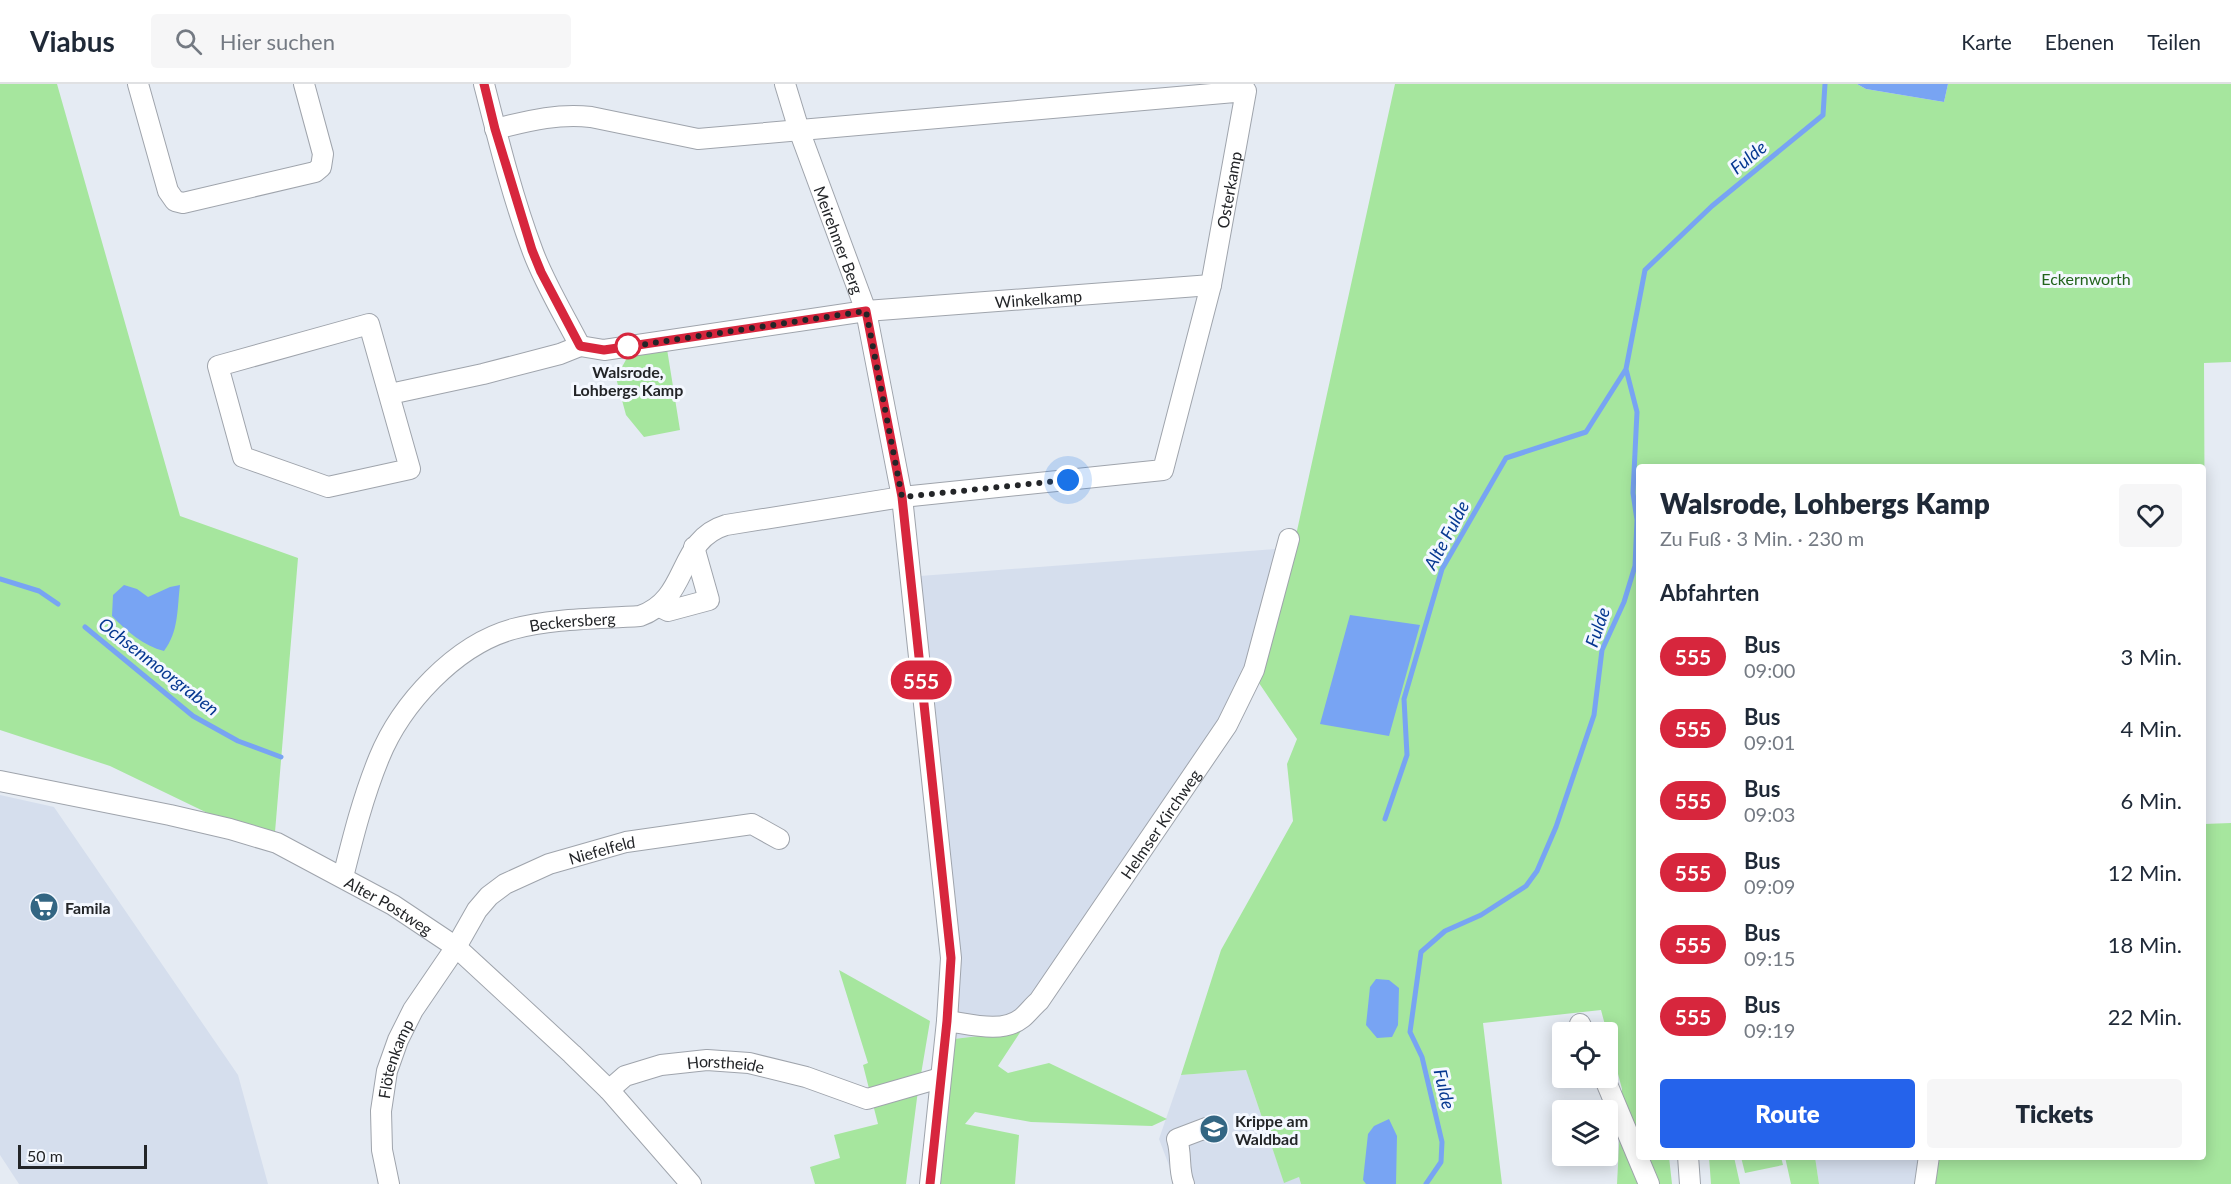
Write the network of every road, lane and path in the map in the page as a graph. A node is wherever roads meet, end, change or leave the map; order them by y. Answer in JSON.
{"nodes":[{"id":1,"x":138,"y":84,"type":"edge"},
{"id":2,"x":304,"y":84,"type":"edge"},
{"id":3,"x":484,"y":84,"type":"edge"},
{"id":4,"x":785,"y":84,"type":"edge"},
{"id":5,"x":495,"y":129,"type":"junction"},
{"id":6,"x":799,"y":130,"type":"junction"},
{"id":7,"x":1211,"y":285,"type":"junction"},
{"id":8,"x":866,"y":311,"type":"junction"},
{"id":9,"x":580,"y":346,"type":"junction"},
{"id":10,"x":390,"y":394,"type":"junction"},
{"id":11,"x":902,"y":497,"type":"junction"},
{"id":12,"x":1289,"y":539,"type":"dead end"},
{"id":13,"x":694,"y":547,"type":"junction"},
{"id":14,"x":660,"y":607,"type":"junction"},
{"id":15,"x":0,"y":781,"type":"edge"},
{"id":16,"x":779,"y":839,"type":"dead end"},
{"id":17,"x":343,"y":877,"type":"junction"},
{"id":18,"x":456,"y":947,"type":"junction"},
{"id":19,"x":947,"y":1021,"type":"junction"},
{"id":20,"x":940,"y":1078,"type":"junction"},
{"id":21,"x":1609,"y":1088,"type":"edge"},
{"id":22,"x":609,"y":1090,"type":"junction"},
{"id":23,"x":1206,"y":1128,"type":"dead end"},
{"id":24,"x":1636,"y":1153,"type":"edge"},
{"id":25,"x":1639,"y":1160,"type":"edge"},
{"id":26,"x":1688,"y":1160,"type":"edge"},
{"id":27,"x":1929,"y":1160,"type":"edge"},
{"id":28,"x":389,"y":1184,"type":"edge"},
{"id":29,"x":691,"y":1184,"type":"edge"},
{"id":30,"x":930,"y":1184,"type":"edge"},
{"id":31,"x":1184,"y":1184,"type":"edge"},
{"id":32,"x":1649,"y":1184,"type":"edge"},
{"id":33,"x":1690,"y":1184,"type":"edge"},
{"id":34,"x":1926,"y":1184,"type":"edge"}],
"edges":[{"from":1,"to":2,"type":"street"},
{"from":3,"to":5,"type":"street"},
{"from":4,"to":6,"type":"street","name":"Meirehmer Berg"},
{"from":5,"to":6,"type":"street"},
{"from":5,"to":9,"type":"street"},
{"from":6,"to":7,"type":"street","name":"Osterkamp"},
{"from":6,"to":8,"type":"street","name":"Meirehmer Berg"},
{"from":7,"to":8,"type":"street","name":"Winkelkamp"},
{"from":7,"to":11,"type":"street","name":"Osterkamp"},
{"from":8,"to":9,"type":"street","name":"Winkelkamp"},
{"from":8,"to":11,"type":"street","name":"Meirehmer Berg"},
{"from":9,"to":10,"type":"street"},
{"from":10,"to":10,"type":"street"},
{"from":11,"to":13,"type":"street"},
{"from":11,"to":19,"type":"street","name":"Meirehmer Berg"},
{"from":12,"to":19,"type":"street","name":"Helmser Kirchweg"},
{"from":13,"to":14,"type":"street"},
{"from":13,"to":14,"type":"street","name":"Beckersberg"},
{"from":14,"to":17,"type":"street","name":"Beckersberg"},
{"from":15,"to":17,"type":"street","name":"Alter Postweg"},
{"from":16,"to":18,"type":"street","name":"Niefelfeld"},
{"from":17,"to":18,"type":"street","name":"Alter Postweg"},
{"from":18,"to":22,"type":"street","name":"Alter Postweg"},
{"from":18,"to":28,"type":"street","name":"Flötenkamp"},
{"from":19,"to":20,"type":"street","name":"Meirehmer Berg"},
{"from":20,"to":22,"type":"street","name":"Horstheide"},
{"from":20,"to":30,"type":"street","name":"Meirehmer Berg"},
{"from":21,"to":24,"type":"street"},
{"from":22,"to":29,"type":"street","name":"Alter Postweg"},
{"from":23,"to":31,"type":"street"},
{"from":25,"to":32,"type":"street"},
{"from":26,"to":33,"type":"street"},
{"from":27,"to":34,"type":"street"}]}
